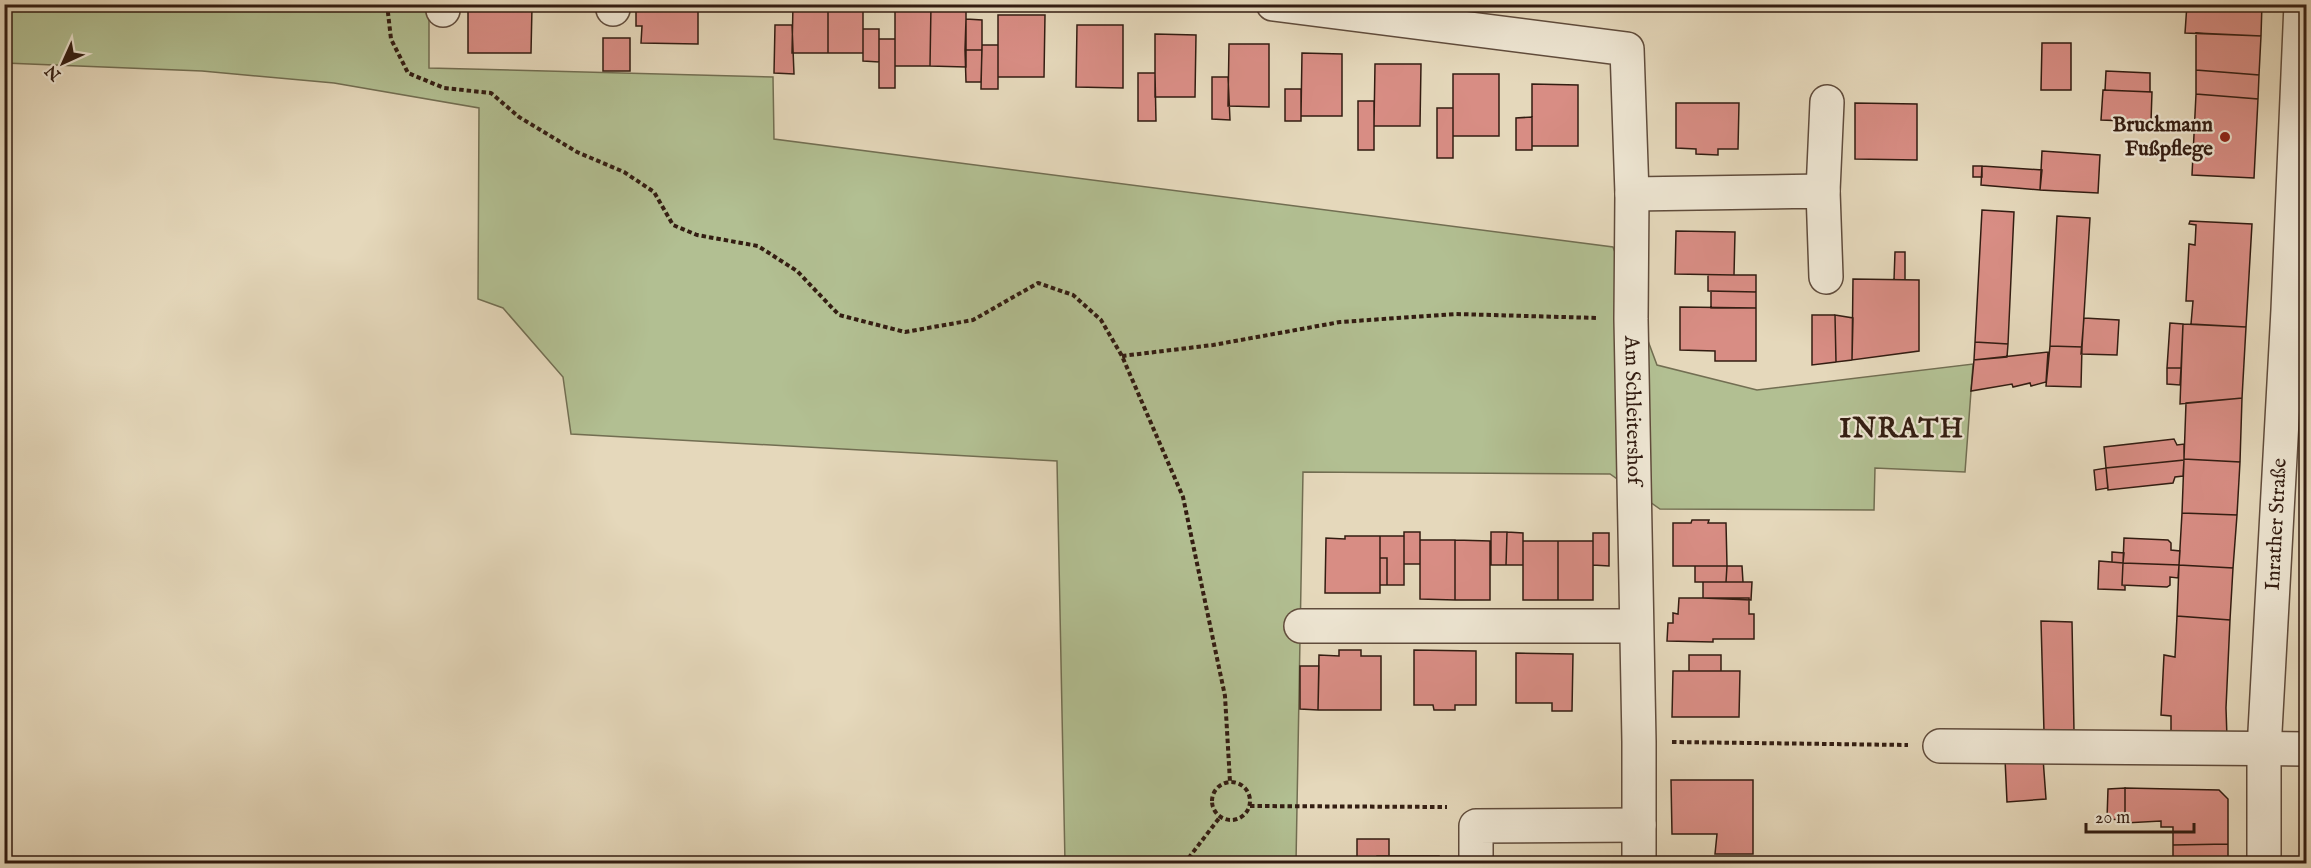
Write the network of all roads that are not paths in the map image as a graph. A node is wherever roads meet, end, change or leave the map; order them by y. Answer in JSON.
{"nodes":[{"id":1,"x":1273,"y":4,"type":"edge"},
{"id":2,"x":2301,"y":4,"type":"edge"},
{"id":3,"x":1467,"y":17,"type":"edge"},
{"id":4,"x":1827,"y":102,"type":"dead end"},
{"id":5,"x":1823,"y":191,"type":"junction"},
{"id":6,"x":1632,"y":194,"type":"junction"},
{"id":7,"x":1826,"y":277,"type":"dead end"},
{"id":8,"x":2297,"y":309,"type":"edge"},
{"id":9,"x":1301,"y":626,"type":"dead end"},
{"id":10,"x":1636,"y":626,"type":"junction"},
{"id":11,"x":1940,"y":746,"type":"road end"},
{"id":12,"x":2307,"y":749,"type":"edge"},
{"id":13,"x":2264,"y":750,"type":"junction"},
{"id":14,"x":1639,"y":825,"type":"junction"},
{"id":15,"x":1476,"y":864,"type":"edge"},
{"id":16,"x":1639,"y":864,"type":"edge"},
{"id":17,"x":2265,"y":864,"type":"edge"}],
"edges":[{"from":1,"to":3,"type":"street","name":"Am Schleitershof"},
{"from":2,"to":8,"type":"street","name":"Inrather Straße"},
{"from":3,"to":6,"type":"street","name":"Am Schleitershof"},
{"from":4,"to":5,"type":"street"},
{"from":5,"to":6,"type":"street"},
{"from":5,"to":7,"type":"street"},
{"from":6,"to":10,"type":"street","name":"Am Schleitershof"},
{"from":8,"to":13,"type":"street","name":"Inrather Straße"},
{"from":9,"to":10,"type":"street"},
{"from":10,"to":14,"type":"street","name":"Am Schleitershof"},
{"from":11,"to":13,"type":"street"},
{"from":12,"to":13,"type":"street"},
{"from":13,"to":17,"type":"street","name":"Inrather Straße"},
{"from":14,"to":15,"type":"street"},
{"from":14,"to":16,"type":"street","name":"Am Schleitershof"}]}
